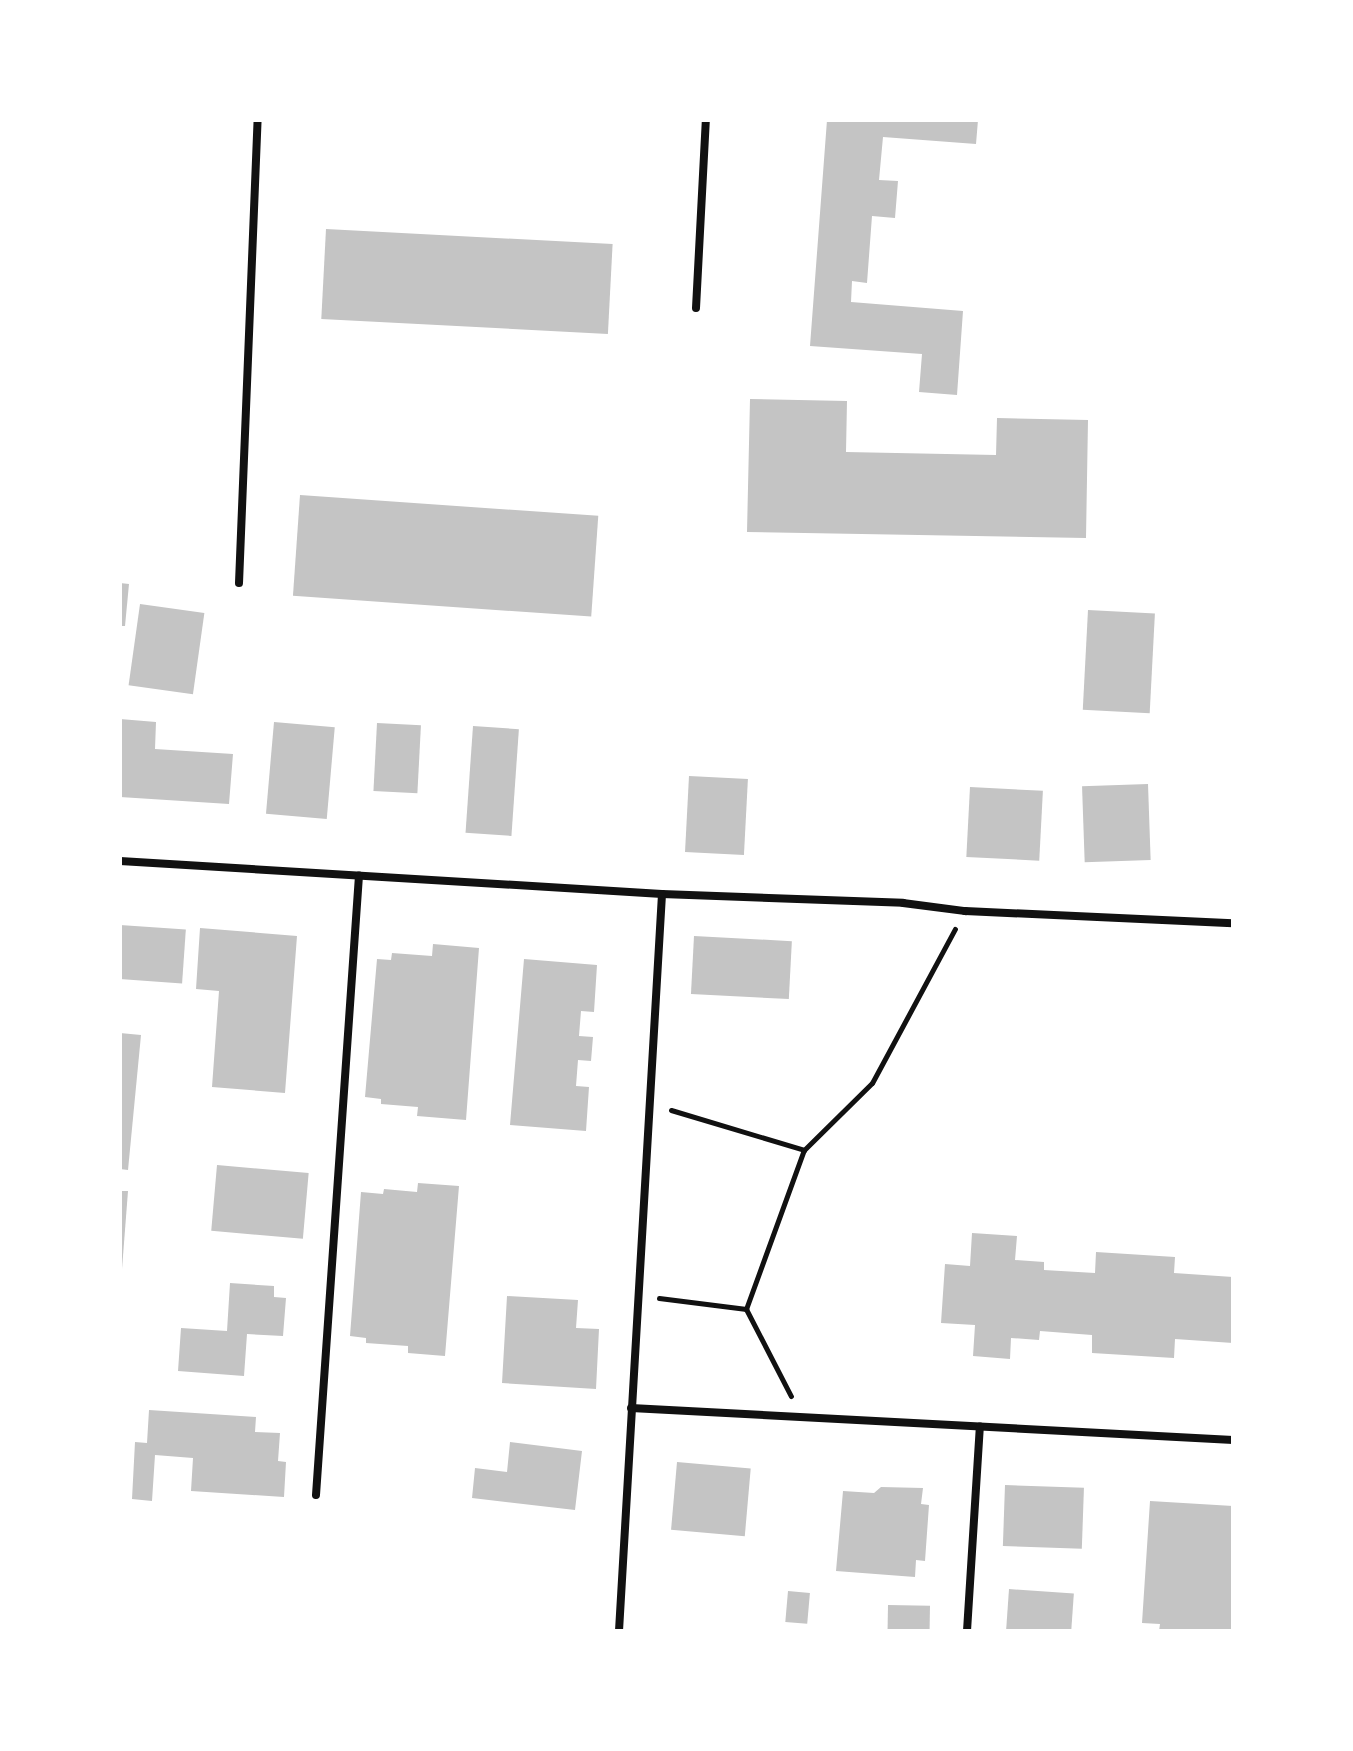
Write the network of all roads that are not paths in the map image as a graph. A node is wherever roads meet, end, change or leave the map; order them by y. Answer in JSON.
{"nodes":[{"id":1,"x":258,"y":120,"type":"edge"},
{"id":2,"x":706,"y":120,"type":"edge"},
{"id":3,"x":696,"y":308,"type":"dead end"},
{"id":4,"x":239,"y":583,"type":"dead end"},
{"id":5,"x":120,"y":861,"type":"edge"},
{"id":6,"x":359,"y":875,"type":"junction"},
{"id":7,"x":662,"y":894,"type":"junction"},
{"id":8,"x":1233,"y":923,"type":"edge"},
{"id":9,"x":631,"y":1408,"type":"junction"},
{"id":10,"x":980,"y":1426,"type":"junction"},
{"id":11,"x":1233,"y":1440,"type":"edge"},
{"id":12,"x":316,"y":1495,"type":"dead end"},
{"id":13,"x":619,"y":1631,"type":"edge"},
{"id":14,"x":967,"y":1631,"type":"edge"}],
"edges":[{"from":1,"to":4,"type":"street"},
{"from":2,"to":3,"type":"street"},
{"from":5,"to":6,"type":"street"},
{"from":6,"to":7,"type":"street"},
{"from":6,"to":12,"type":"street"},
{"from":7,"to":8,"type":"street"},
{"from":7,"to":9,"type":"street"},
{"from":9,"to":10,"type":"street"},
{"from":9,"to":13,"type":"street"},
{"from":10,"to":11,"type":"street"},
{"from":10,"to":14,"type":"street"}]}
